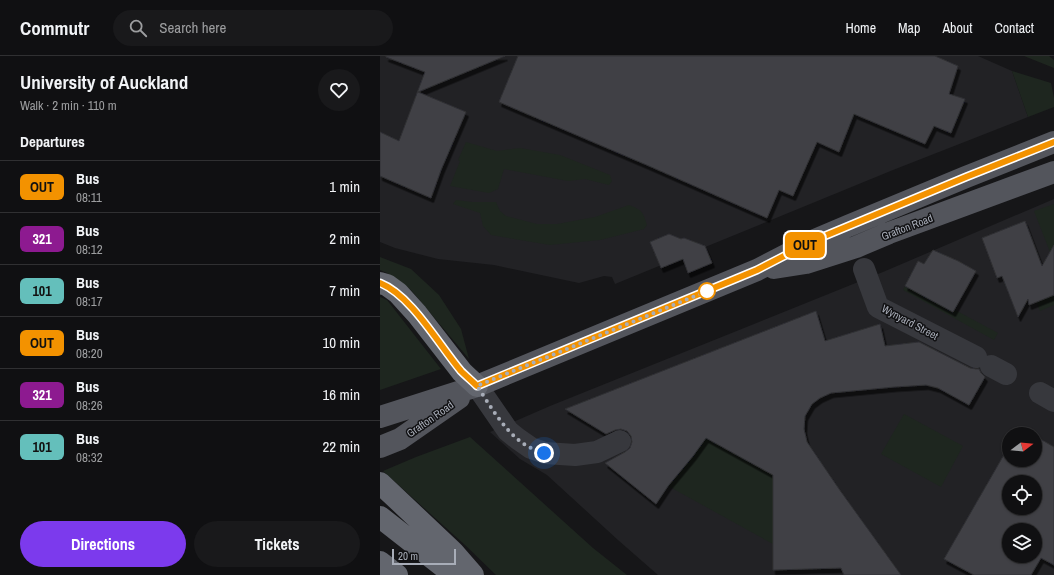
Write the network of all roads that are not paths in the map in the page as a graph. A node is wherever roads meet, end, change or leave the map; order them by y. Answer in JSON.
{"nodes":[{"id":1,"x":1054,"y":142,"type":"edge"},
{"id":2,"x":1054,"y":172,"type":"edge"},
{"id":3,"x":864,"y":269,"type":"dead end"},
{"id":4,"x":757,"y":270,"type":"junction"},
{"id":5,"x":380,"y":282,"type":"edge"},
{"id":6,"x":991,"y":366,"type":"dead end"},
{"id":7,"x":477,"y":386,"type":"junction"},
{"id":8,"x":380,"y":417,"type":"edge"},
{"id":9,"x":620,"y":441,"type":"dead end"},
{"id":10,"x":380,"y":447,"type":"edge"},
{"id":11,"x":380,"y":483,"type":"edge"},
{"id":12,"x":380,"y":517,"type":"edge"},
{"id":13,"x":380,"y":562,"type":"edge"},
{"id":14,"x":397,"y":575,"type":"edge"},
{"id":15,"x":454,"y":575,"type":"edge"},
{"id":16,"x":473,"y":575,"type":"edge"}],
"edges":[{"from":1,"to":4,"type":"main road","name":"Grafton Road"},
{"from":2,"to":4,"type":"main road","name":"Grafton Road"},
{"from":3,"to":6,"type":"street","name":"Wynyard Street"},
{"from":4,"to":7,"type":"main road","name":"Grafton Road"},
{"from":5,"to":7,"type":"highway"},
{"from":7,"to":8,"type":"main road","name":"Grafton Road"},
{"from":7,"to":9,"type":"street"},
{"from":7,"to":10,"type":"main road","name":"Grafton Road"},
{"from":11,"to":16,"type":"highway"},
{"from":12,"to":15,"type":"highway"},
{"from":13,"to":14,"type":"highway"}]}
